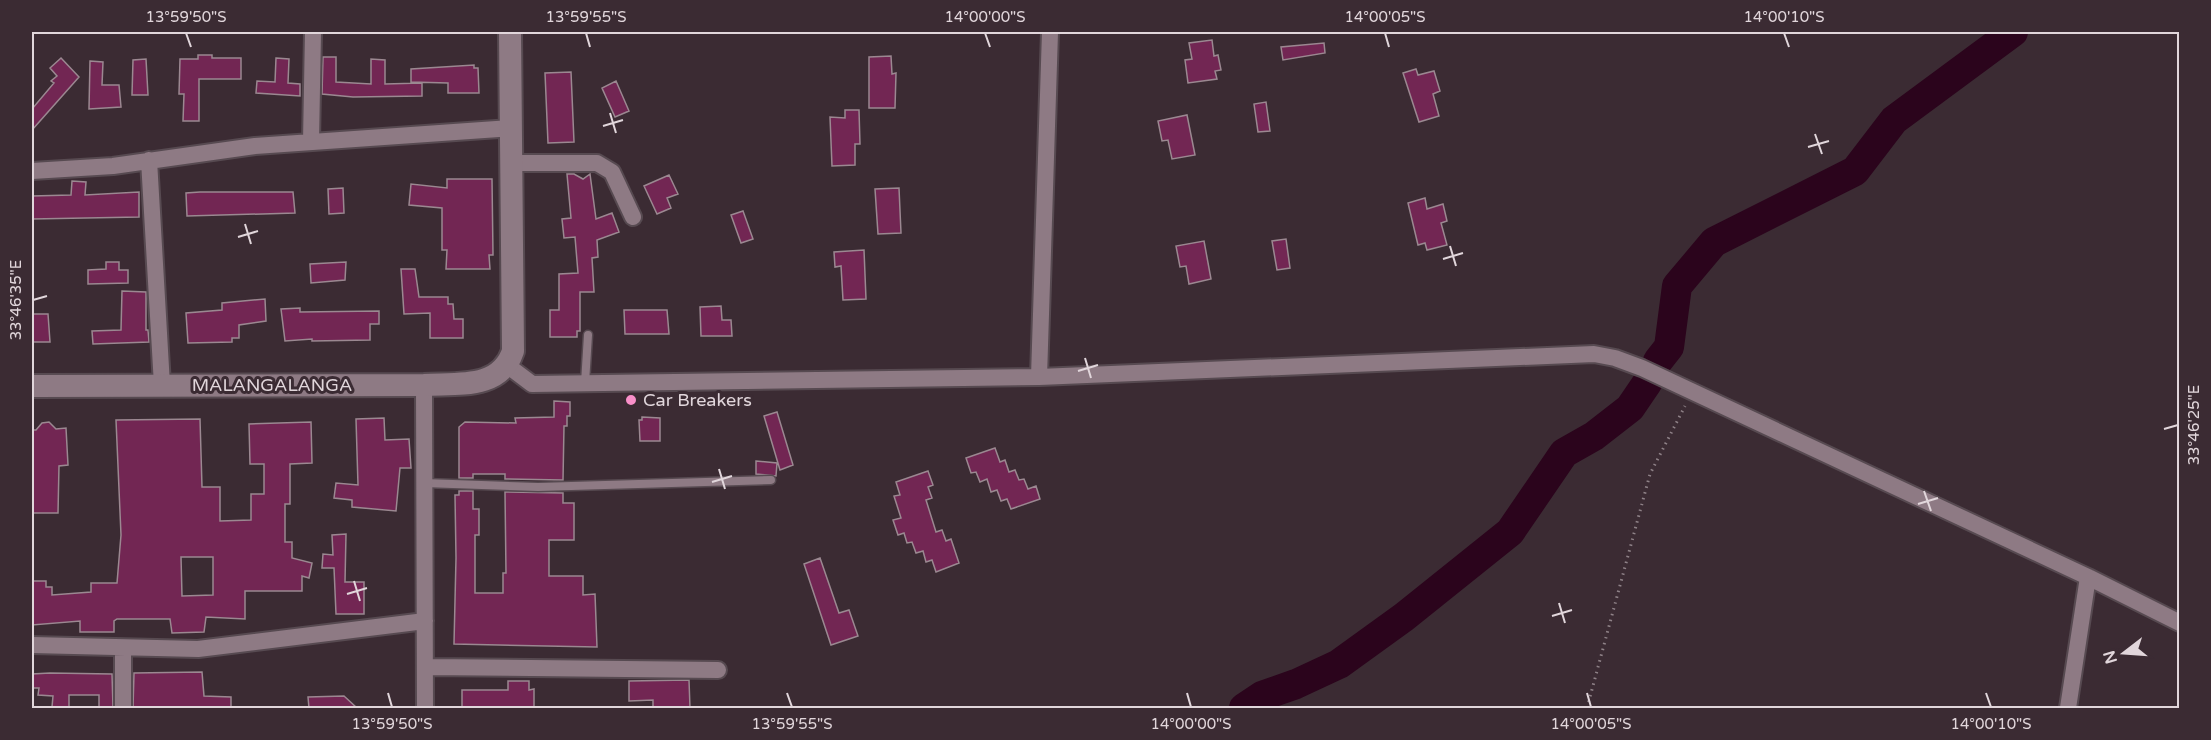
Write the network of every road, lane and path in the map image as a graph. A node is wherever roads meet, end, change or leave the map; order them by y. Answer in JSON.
{"nodes":[{"id":1,"x":313,"y":32,"type":"edge"},
{"id":2,"x":510,"y":32,"type":"edge"},
{"id":3,"x":1050,"y":32,"type":"edge"},
{"id":4,"x":512,"y":128,"type":"junction"},
{"id":5,"x":310,"y":142,"type":"junction"},
{"id":6,"x":149,"y":160,"type":"junction"},
{"id":7,"x":512,"y":163,"type":"junction"},
{"id":8,"x":32,"y":171,"type":"edge"},
{"id":9,"x":633,"y":217,"type":"dead end"},
{"id":10,"x":588,"y":335,"type":"dead end"},
{"id":11,"x":508,"y":366,"type":"junction"},
{"id":12,"x":1039,"y":377,"type":"junction"},
{"id":13,"x":585,"y":383,"type":"junction"},
{"id":14,"x":162,"y":385,"type":"junction"},
{"id":15,"x":424,"y":385,"type":"junction"},
{"id":16,"x":32,"y":386,"type":"edge"},
{"id":17,"x":1692,"y":392,"type":"junction"},
{"id":18,"x":771,"y":480,"type":"dead end"},
{"id":19,"x":424,"y":483,"type":"junction"},
{"id":20,"x":2088,"y":577,"type":"junction"},
{"id":21,"x":425,"y":621,"type":"junction"},
{"id":22,"x":2180,"y":623,"type":"edge"},
{"id":23,"x":32,"y":645,"type":"edge"},
{"id":24,"x":123,"y":649,"type":"junction"},
{"id":25,"x":425,"y":667,"type":"junction"},
{"id":26,"x":718,"y":670,"type":"dead end"},
{"id":27,"x":123,"y":708,"type":"edge"},
{"id":28,"x":426,"y":708,"type":"edge"},
{"id":29,"x":1587,"y":708,"type":"edge"},
{"id":30,"x":2068,"y":708,"type":"edge"}],
"edges":[{"from":1,"to":5,"type":"street"},
{"from":2,"to":4,"type":"street"},
{"from":3,"to":12,"type":"street"},
{"from":4,"to":5,"type":"street"},
{"from":4,"to":7,"type":"street"},
{"from":5,"to":6,"type":"street"},
{"from":6,"to":8,"type":"street"},
{"from":6,"to":14,"type":"street"},
{"from":7,"to":9,"type":"street"},
{"from":7,"to":11,"type":"street"},
{"from":10,"to":13,"type":"lane"},
{"from":11,"to":13,"type":"street"},
{"from":11,"to":15,"type":"street","name":"MALANGALANGA"},
{"from":12,"to":13,"type":"street"},
{"from":12,"to":17,"type":"street"},
{"from":14,"to":15,"type":"street","name":"MALANGALANGA"},
{"from":14,"to":16,"type":"street","name":"MALANGALANGA"},
{"from":15,"to":19,"type":"street"},
{"from":17,"to":20,"type":"street"},
{"from":17,"to":29,"type":"path"},
{"from":18,"to":19,"type":"lane"},
{"from":19,"to":21,"type":"street"},
{"from":20,"to":22,"type":"street"},
{"from":20,"to":30,"type":"street"},
{"from":21,"to":24,"type":"street"},
{"from":21,"to":25,"type":"street"},
{"from":23,"to":24,"type":"street"},
{"from":24,"to":27,"type":"street"},
{"from":25,"to":26,"type":"street"},
{"from":25,"to":28,"type":"street"}]}
